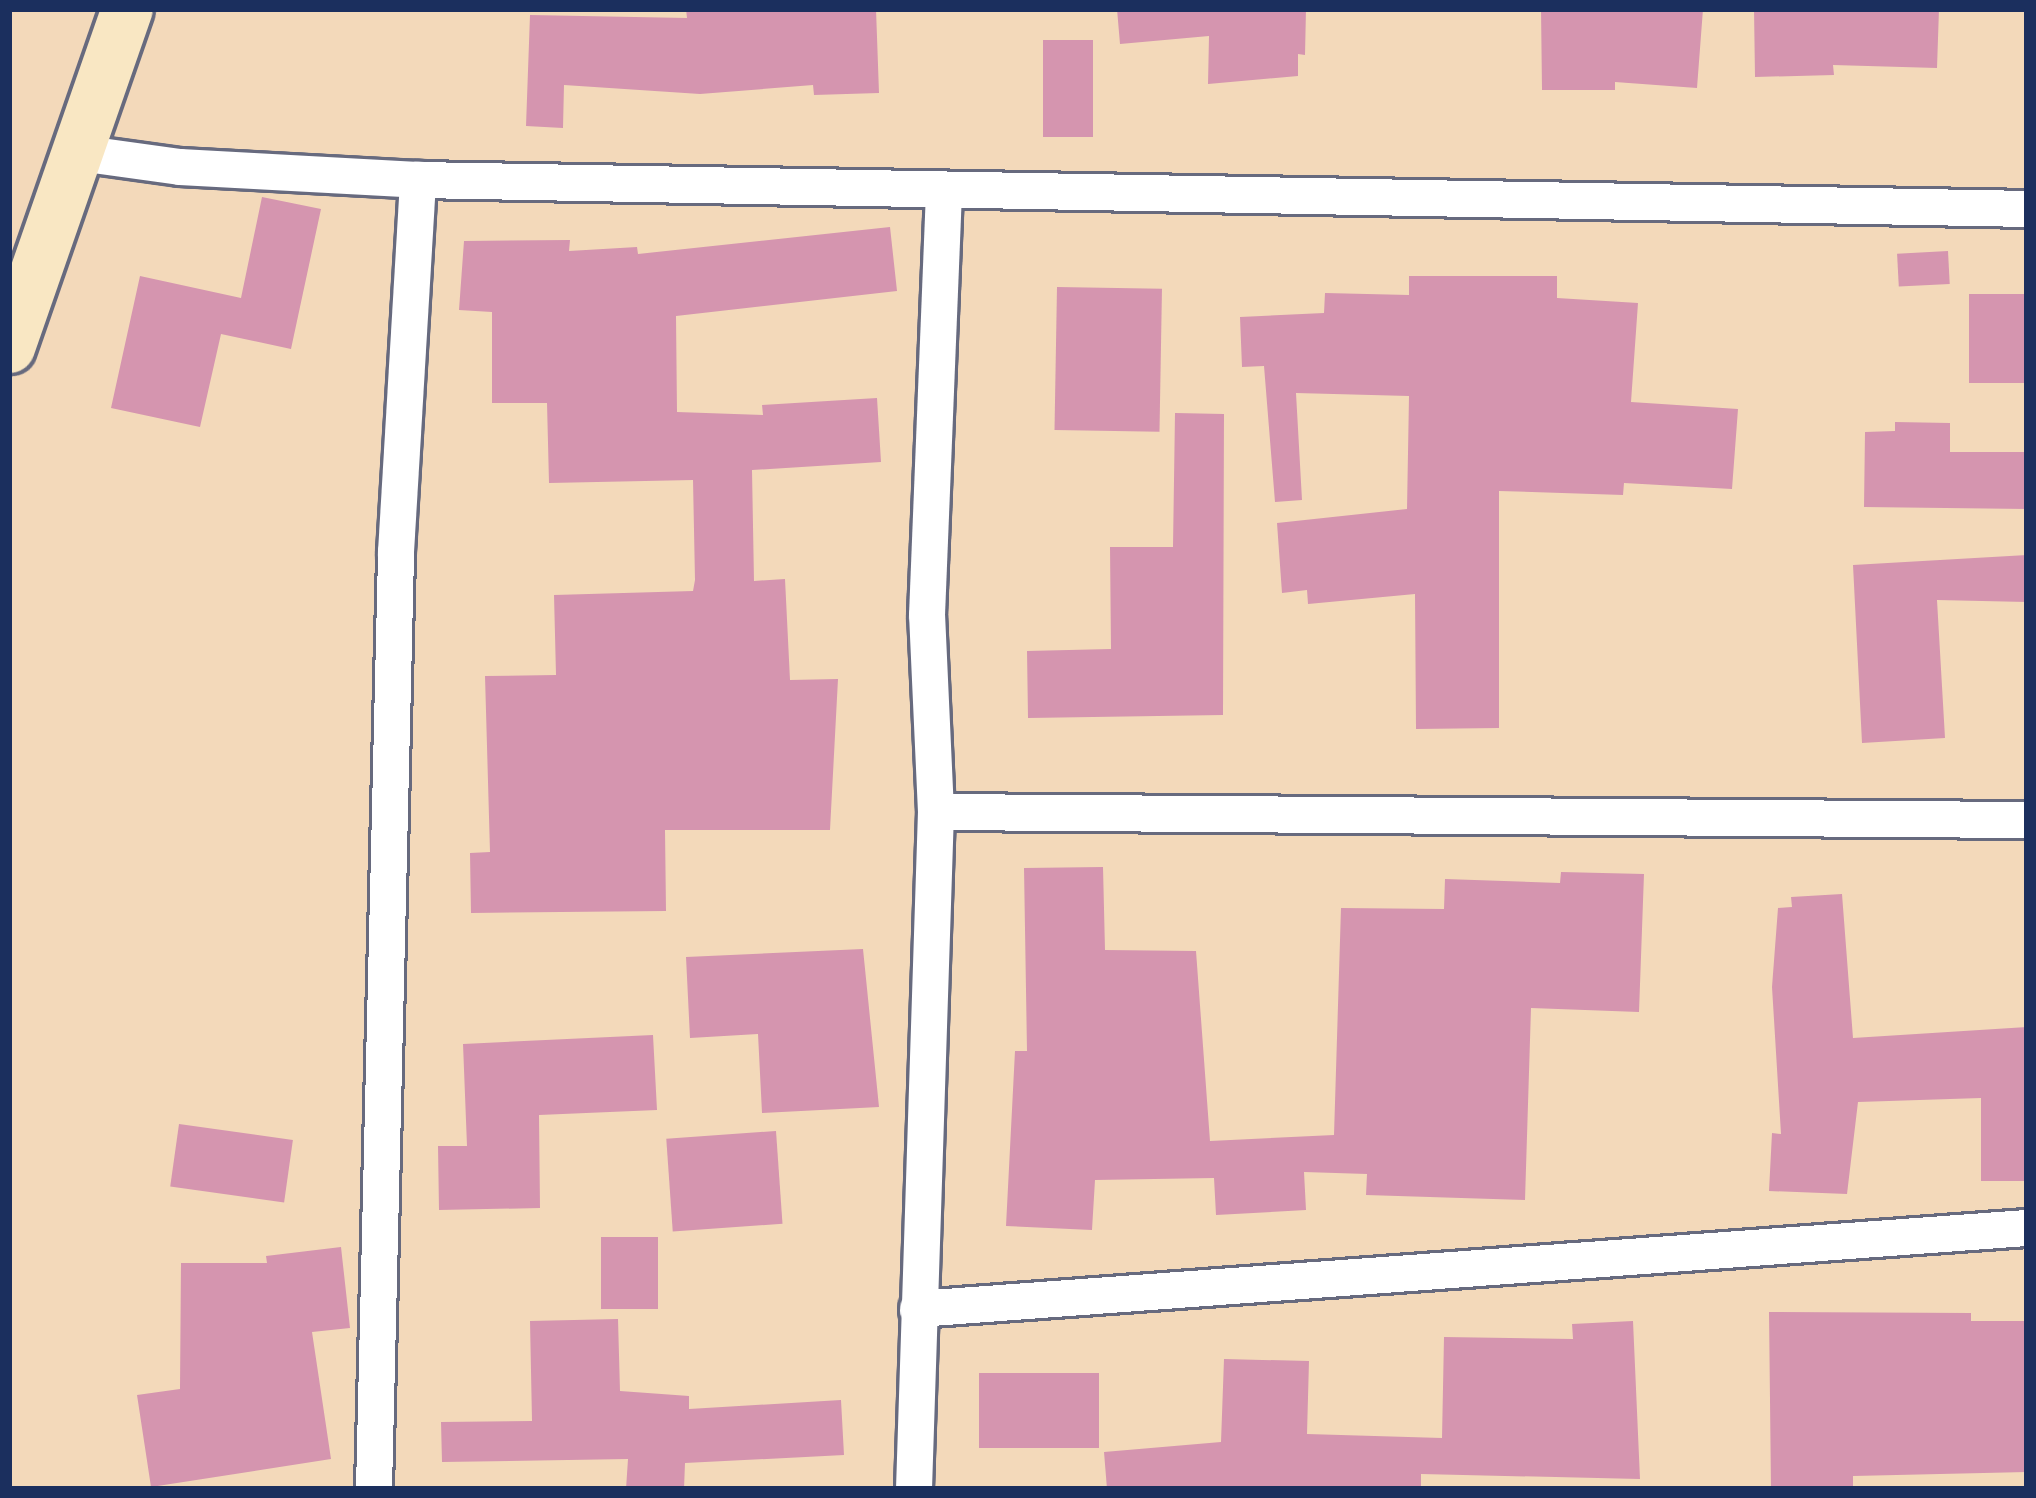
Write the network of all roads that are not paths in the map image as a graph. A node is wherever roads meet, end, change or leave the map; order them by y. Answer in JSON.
{"nodes":[{"id":1,"x":127,"y":9,"type":"edge"},
{"id":2,"x":79,"y":153,"type":"junction"},
{"id":3,"x":418,"y":180,"type":"junction"},
{"id":4,"x":944,"y":190,"type":"junction"},
{"id":5,"x":2027,"y":209,"type":"edge"},
{"id":6,"x":9,"y":346,"type":"edge"},
{"id":7,"x":936,"y":812,"type":"junction"},
{"id":8,"x":2027,"y":820,"type":"edge"},
{"id":9,"x":2027,"y":1228,"type":"edge"},
{"id":10,"x":918,"y":1309,"type":"junction"},
{"id":11,"x":374,"y":1489,"type":"edge"},
{"id":12,"x":914,"y":1489,"type":"edge"}],
"edges":[{"from":1,"to":2,"type":"main road"},
{"from":2,"to":3,"type":"street"},
{"from":2,"to":6,"type":"main road"},
{"from":3,"to":4,"type":"street"},
{"from":3,"to":11,"type":"street"},
{"from":4,"to":5,"type":"street"},
{"from":4,"to":7,"type":"street"},
{"from":7,"to":8,"type":"street"},
{"from":7,"to":10,"type":"street"},
{"from":9,"to":10,"type":"street"},
{"from":10,"to":12,"type":"street"}]}
